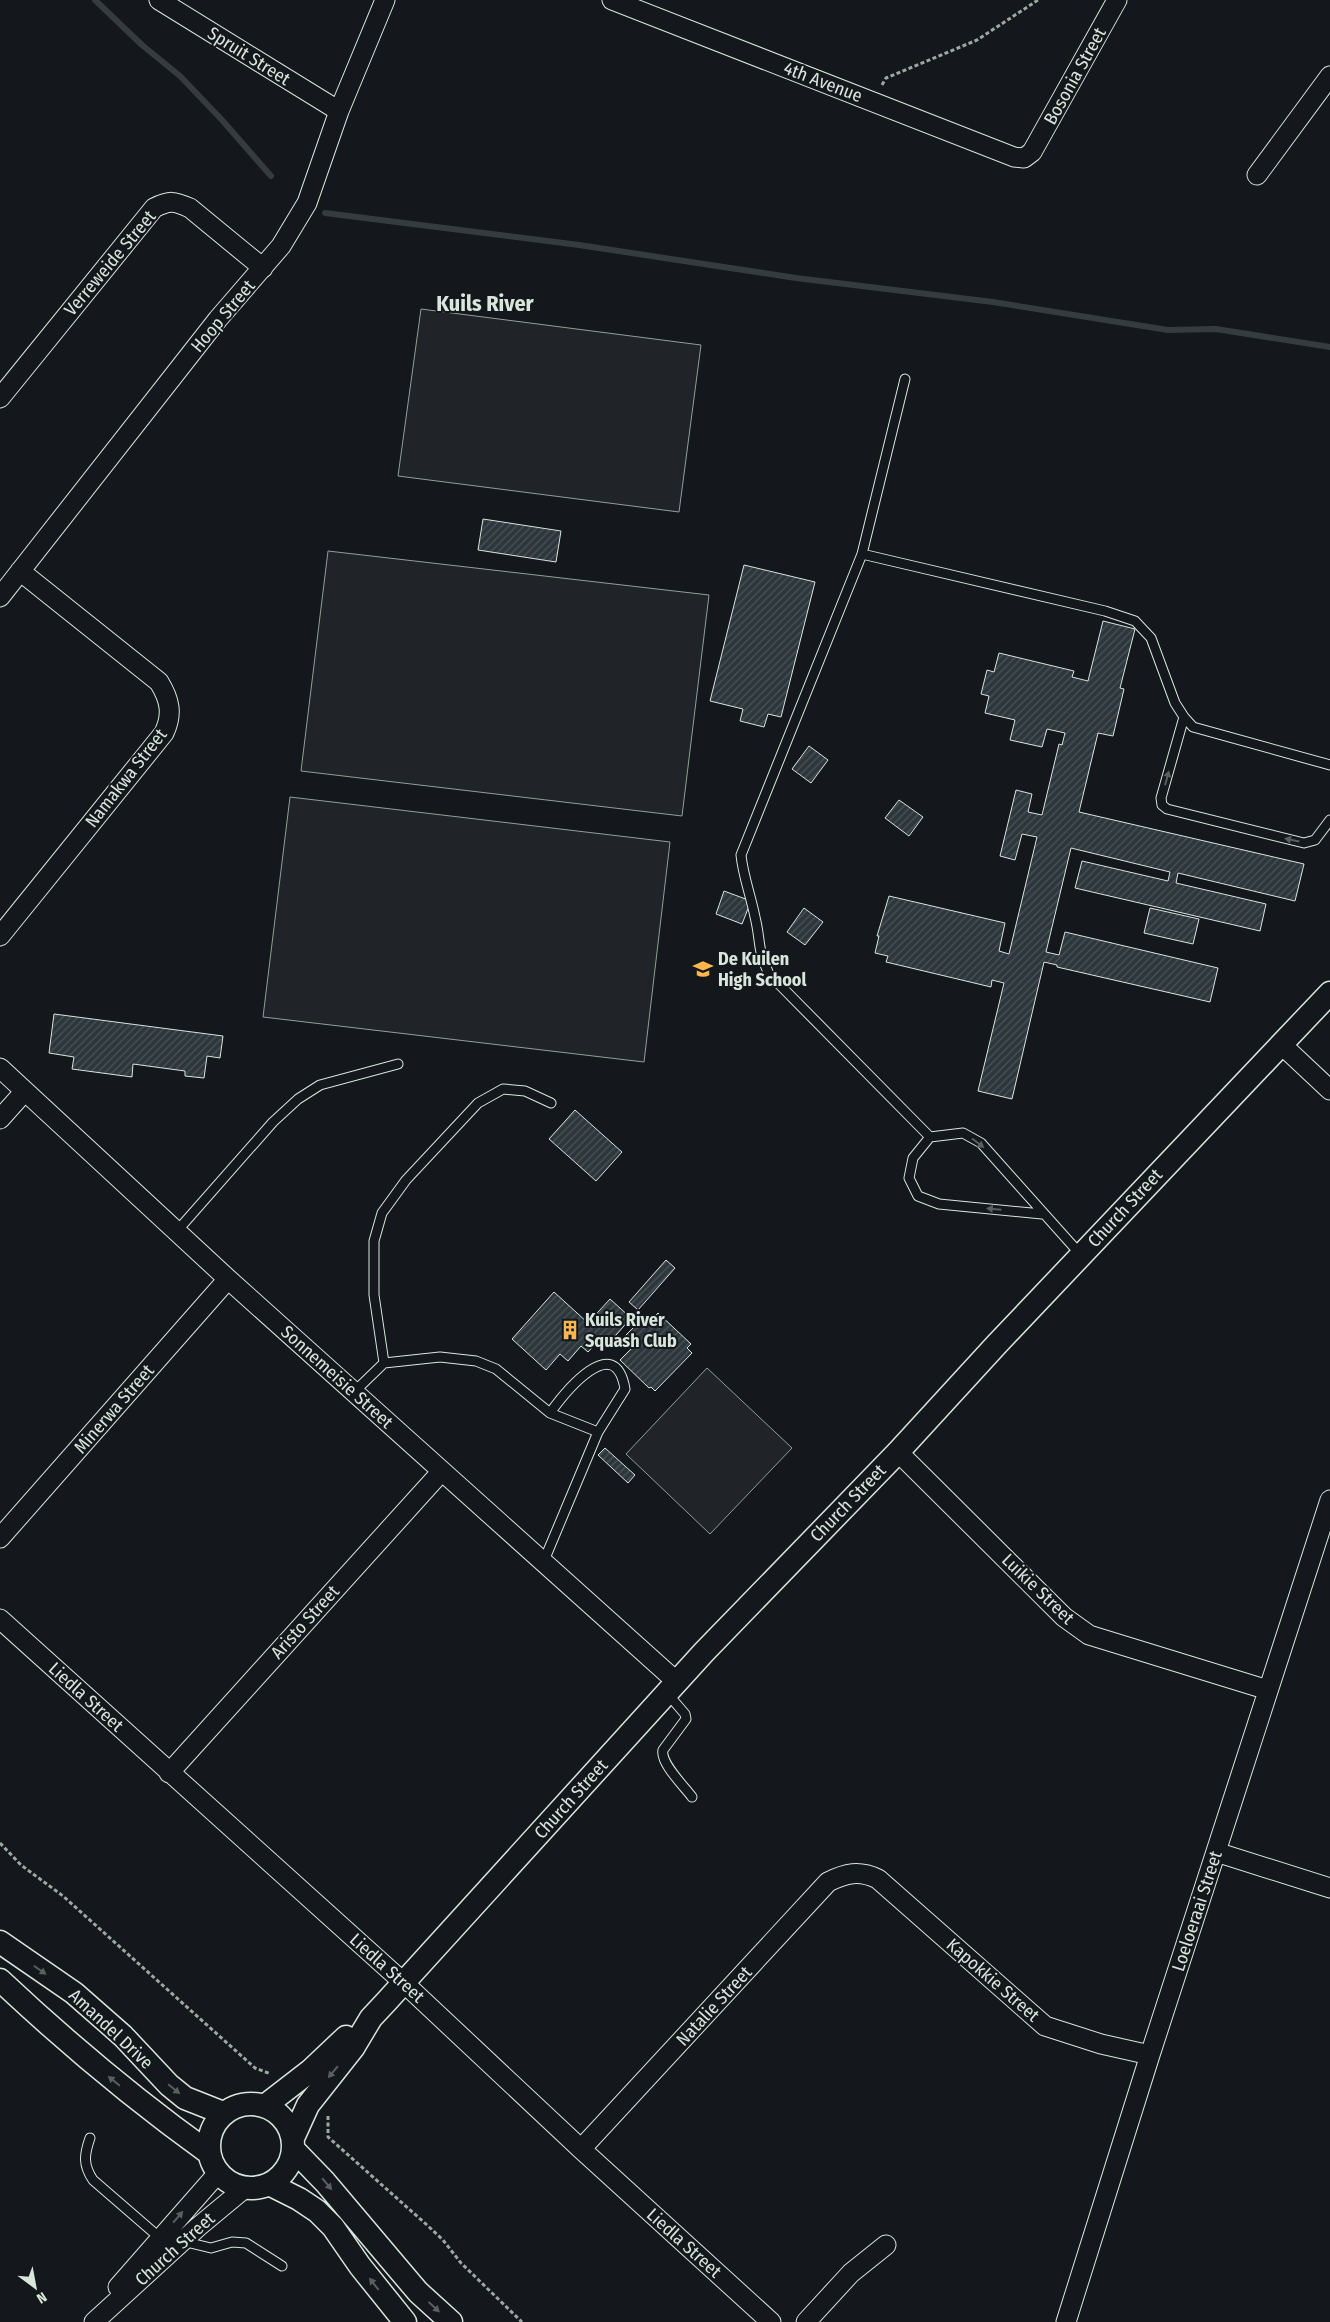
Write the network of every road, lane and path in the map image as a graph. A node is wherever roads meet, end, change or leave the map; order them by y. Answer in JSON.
{"nodes":[{"id":1,"x":159,"y":0,"type":"edge"},
{"id":2,"x":385,"y":0,"type":"edge"},
{"id":3,"x":612,"y":0,"type":"edge"},
{"id":4,"x":1038,"y":0,"type":"edge"},
{"id":5,"x":1117,"y":0,"type":"edge"},
{"id":6,"x":1330,"y":76,"type":"edge"},
{"id":7,"x":871,"y":101,"type":"junction"},
{"id":8,"x":339,"y":111,"type":"junction"},
{"id":9,"x":1032,"y":152,"type":"joint"},
{"id":10,"x":1257,"y":175,"type":"dead end"},
{"id":11,"x":263,"y":268,"type":"junction"},
{"id":12,"x":906,"y":378,"type":"dead end"},
{"id":13,"x":0,"y":398,"type":"edge"},
{"id":14,"x":862,"y":554,"type":"junction"},
{"id":15,"x":20,"y":571,"type":"junction"},
{"id":16,"x":0,"y":597,"type":"edge"},
{"id":17,"x":1184,"y":717,"type":"junction"},
{"id":18,"x":1330,"y":765,"type":"edge"},
{"id":19,"x":1330,"y":820,"type":"edge"},
{"id":20,"x":0,"y":936,"type":"edge"},
{"id":21,"x":1330,"y":993,"type":"edge"},
{"id":22,"x":1282,"y":1044,"type":"junction"},
{"id":23,"x":398,"y":1064,"type":"dead end"},
{"id":24,"x":0,"y":1068,"type":"edge"},
{"id":25,"x":1330,"y":1090,"type":"edge"},
{"id":26,"x":25,"y":1091,"type":"junction"},
{"id":27,"x":551,"y":1103,"type":"dead end"},
{"id":28,"x":0,"y":1118,"type":"edge"},
{"id":29,"x":930,"y":1137,"type":"junction"},
{"id":30,"x":1042,"y":1214,"type":"junction"},
{"id":31,"x":177,"y":1231,"type":"junction"},
{"id":32,"x":1081,"y":1255,"type":"junction"},
{"id":33,"x":228,"y":1279,"type":"junction"},
{"id":34,"x":384,"y":1363,"type":"junction"},
{"id":35,"x":354,"y":1392,"type":"junction"},
{"id":36,"x":550,"y":1413,"type":"junction"},
{"id":37,"x":598,"y":1432,"type":"junction"},
{"id":38,"x":898,"y":1452,"type":"junction"},
{"id":39,"x":442,"y":1472,"type":"junction"},
{"id":40,"x":1330,"y":1500,"type":"edge"},
{"id":41,"x":0,"y":1538,"type":"edge"},
{"id":42,"x":543,"y":1563,"type":"junction"},
{"id":43,"x":0,"y":1619,"type":"edge"},
{"id":44,"x":672,"y":1687,"type":"junction"},
{"id":45,"x":1268,"y":1690,"type":"junction"},
{"id":46,"x":169,"y":1773,"type":"junction"},
{"id":47,"x":692,"y":1797,"type":"dead end"},
{"id":48,"x":0,"y":1843,"type":"edge"},
{"id":49,"x":1216,"y":1852,"type":"junction"},
{"id":50,"x":853,"y":1872,"type":"joint"},
{"id":51,"x":1330,"y":1888,"type":"edge"},
{"id":52,"x":0,"y":1942,"type":"edge"},
{"id":53,"x":0,"y":1980,"type":"edge"},
{"id":54,"x":404,"y":1983,"type":"junction"},
{"id":55,"x":371,"y":2018,"type":"junction"},
{"id":56,"x":1150,"y":2055,"type":"junction"},
{"id":57,"x":276,"y":2074,"type":"dead end"},
{"id":58,"x":266,"y":2105,"type":"junction"},
{"id":59,"x":330,"y":2112,"type":"dead end"},
{"id":60,"x":223,"y":2113,"type":"junction"},
{"id":61,"x":90,"y":2138,"type":"dead end"},
{"id":62,"x":293,"y":2144,"type":"junction"},
{"id":63,"x":581,"y":2149,"type":"junction"},
{"id":64,"x":213,"y":2163,"type":"junction"},
{"id":65,"x":269,"y":2184,"type":"junction"},
{"id":66,"x":244,"y":2188,"type":"junction"},
{"id":67,"x":160,"y":2238,"type":"junction"},
{"id":68,"x":182,"y":2241,"type":"junction"},
{"id":69,"x":886,"y":2245,"type":"dead end"},
{"id":70,"x":282,"y":2266,"type":"dead end"},
{"id":71,"x":100,"y":2316,"type":"edge"},
{"id":72,"x":405,"y":2322,"type":"edge"},
{"id":73,"x":450,"y":2322,"type":"edge"},
{"id":74,"x":522,"y":2322,"type":"edge"},
{"id":75,"x":771,"y":2322,"type":"edge"},
{"id":76,"x":806,"y":2322,"type":"edge"},
{"id":77,"x":1066,"y":2322,"type":"edge"}],
"edges":[{"from":1,"to":8,"type":"street","name":"Spruit Street"},
{"from":2,"to":8,"type":"street","name":"Hoop Street"},
{"from":3,"to":7,"type":"street","name":"4th Avenue"},
{"from":4,"to":7,"type":"path"},
{"from":5,"to":9,"type":"street","name":"Bosonia Street"},
{"from":6,"to":10,"type":"street"},
{"from":7,"to":9,"type":"street","name":"4th Avenue"},
{"from":8,"to":11,"type":"street","name":"Hoop Street"},
{"from":11,"to":13,"type":"street","name":"Verreweide Street"},
{"from":11,"to":15,"type":"street","name":"Hoop Street"},
{"from":12,"to":14,"type":"lane"},
{"from":14,"to":17,"type":"lane"},
{"from":14,"to":29,"type":"lane"},
{"from":15,"to":16,"type":"street","name":"Hoop Street"},
{"from":15,"to":20,"type":"street","name":"Namakwa Street"},
{"from":17,"to":18,"type":"lane"},
{"from":19,"to":17,"type":"lane","one_way":true},
{"from":21,"to":22,"type":"street","name":"Church Street"},
{"from":22,"to":25,"type":"street"},
{"from":22,"to":32,"type":"street","name":"Church Street"},
{"from":23,"to":31,"type":"lane"},
{"from":24,"to":26,"type":"street","name":"Sonnemeisie Street"},
{"from":26,"to":28,"type":"street"},
{"from":26,"to":31,"type":"street","name":"Sonnemeisie Street"},
{"from":27,"to":34,"type":"lane"},
{"from":29,"to":30,"type":"lane","one_way":true},
{"from":30,"to":29,"type":"lane","one_way":true},
{"from":30,"to":32,"type":"lane"},
{"from":31,"to":33,"type":"street","name":"Sonnemeisie Street"},
{"from":32,"to":38,"type":"street","name":"Church Street"},
{"from":33,"to":35,"type":"street","name":"Sonnemeisie Street"},
{"from":33,"to":41,"type":"street","name":"Minerwa Street"},
{"from":34,"to":35,"type":"lane"},
{"from":34,"to":36,"type":"lane"},
{"from":35,"to":39,"type":"street","name":"Sonnemeisie Street"},
{"from":36,"to":37,"type":"lane"},
{"from":36,"to":37,"type":"lane"},
{"from":37,"to":42,"type":"lane"},
{"from":38,"to":44,"type":"street","name":"Church Street"},
{"from":38,"to":45,"type":"street","name":"Luikie Street"},
{"from":39,"to":42,"type":"street","name":"Sonnemeisie Street"},
{"from":39,"to":46,"type":"street","name":"Aristo Street"},
{"from":40,"to":45,"type":"street","name":"Loeloeraai Street"},
{"from":42,"to":44,"type":"street","name":"Sonnemeisie Street"},
{"from":43,"to":46,"type":"street","name":"Liedla Street"},
{"from":44,"to":47,"type":"lane"},
{"from":44,"to":54,"type":"street","name":"Church Street"},
{"from":45,"to":49,"type":"street","name":"Loeloeraai Street"},
{"from":46,"to":54,"type":"street","name":"Liedla Street"},
{"from":48,"to":57,"type":"path"},
{"from":49,"to":51,"type":"street"},
{"from":49,"to":56,"type":"street","name":"Loeloeraai Street"},
{"from":50,"to":56,"type":"street","name":"Kapokkie Street"},
{"from":50,"to":63,"type":"street","name":"Natalie Street"},
{"from":52,"to":60,"type":"street","name":"Amandel Drive","one_way":true},
{"from":64,"to":53,"type":"street","name":"Amandel Drive","one_way":true},
{"from":54,"to":55,"type":"street","name":"Church Street"},
{"from":54,"to":63,"type":"street","name":"Liedla Street"},
{"from":55,"to":58,"type":"street","name":"Church Street"},
{"from":55,"to":62,"type":"street","name":"Church Street","one_way":true},
{"from":56,"to":77,"type":"street","name":"Loeloeraai Street"},
{"from":58,"to":60,"type":"street"},
{"from":58,"to":62,"type":"street"},
{"from":59,"to":74,"type":"path"},
{"from":60,"to":64,"type":"street"},
{"from":61,"to":67,"type":"lane"},
{"from":62,"to":65,"type":"street"},
{"from":62,"to":73,"type":"street","one_way":true},
{"from":63,"to":75,"type":"street","name":"Liedla Street"},
{"from":64,"to":66,"type":"street"},
{"from":67,"to":64,"type":"street","name":"Church Street","one_way":true},
{"from":65,"to":66,"type":"street"},
{"from":72,"to":65,"type":"street","one_way":true},
{"from":66,"to":68,"type":"street","name":"Church Street"},
{"from":67,"to":71,"type":"street","name":"Church Street"},
{"from":68,"to":70,"type":"lane"},
{"from":68,"to":71,"type":"street","name":"Church Street"},
{"from":69,"to":76,"type":"street"}]}
